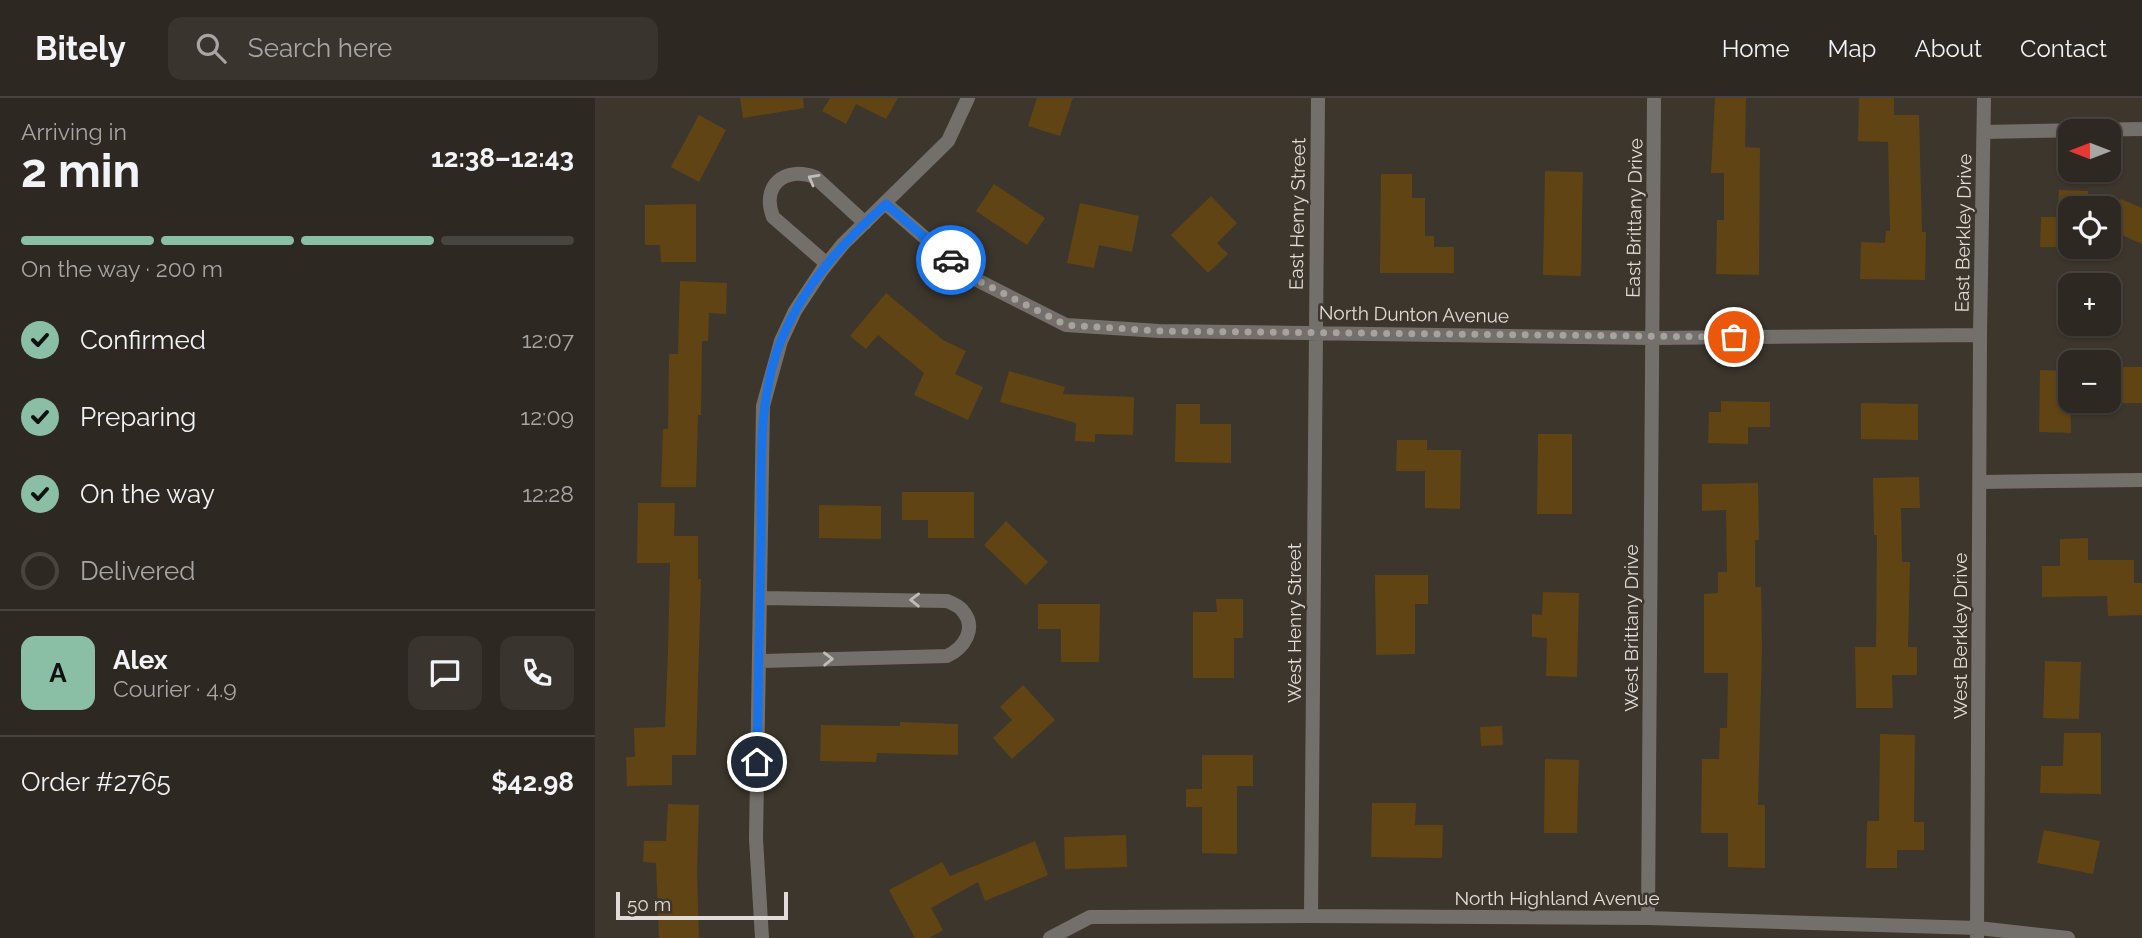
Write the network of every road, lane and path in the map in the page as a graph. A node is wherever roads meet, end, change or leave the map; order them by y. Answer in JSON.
{"nodes":[{"id":1,"x":968,"y":98,"type":"edge"},
{"id":2,"x":1318,"y":98,"type":"edge"},
{"id":3,"x":1654,"y":98,"type":"edge"},
{"id":4,"x":1984,"y":98,"type":"edge"},
{"id":5,"x":2142,"y":129,"type":"edge"},
{"id":6,"x":1985,"y":132,"type":"junction"},
{"id":7,"x":886,"y":204,"type":"junction"},
{"id":8,"x":865,"y":223,"type":"junction"},
{"id":9,"x":827,"y":264,"type":"junction"},
{"id":10,"x":1315,"y":331,"type":"junction"},
{"id":11,"x":1980,"y":335,"type":"junction"},
{"id":12,"x":1652,"y":338,"type":"junction"},
{"id":13,"x":2141,"y":480,"type":"edge"},
{"id":14,"x":1980,"y":482,"type":"junction"},
{"id":15,"x":760,"y":598,"type":"junction"},
{"id":16,"x":759,"y":661,"type":"junction"},
{"id":17,"x":1311,"y":916,"type":"junction"},
{"id":18,"x":1648,"y":918,"type":"junction"},
{"id":19,"x":1978,"y":933,"type":"edge"},
{"id":20,"x":762,"y":938,"type":"edge"},
{"id":21,"x":1050,"y":938,"type":"edge"},
{"id":22,"x":2068,"y":938,"type":"edge"}],
"edges":[{"from":1,"to":7,"type":"street"},
{"from":2,"to":10,"type":"street","name":"East Henry Street"},
{"from":3,"to":12,"type":"street","name":"East Brittany Drive"},
{"from":4,"to":6,"type":"street","name":"East Berkley Drive"},
{"from":5,"to":6,"type":"street","name":"East Berkley Drive"},
{"from":6,"to":11,"type":"street","name":"East Berkley Drive"},
{"from":7,"to":8,"type":"street"},
{"from":7,"to":10,"type":"street","name":"North Dunton Avenue"},
{"from":8,"to":9,"type":"street"},
{"from":8,"to":9,"type":"street","one_way":true},
{"from":9,"to":15,"type":"street"},
{"from":10,"to":12,"type":"street","name":"North Dunton Avenue"},
{"from":10,"to":17,"type":"street","name":"West Henry Street"},
{"from":11,"to":12,"type":"street","name":"North Dunton Avenue"},
{"from":11,"to":14,"type":"street","name":"West Berkley Drive"},
{"from":12,"to":18,"type":"street","name":"West Brittany Drive"},
{"from":13,"to":14,"type":"street"},
{"from":14,"to":19,"type":"street","name":"West Berkley Drive"},
{"from":15,"to":16,"type":"street"},
{"from":16,"to":15,"type":"street","one_way":true},
{"from":16,"to":20,"type":"street"},
{"from":17,"to":18,"type":"street","name":"North Highland Avenue"},
{"from":17,"to":21,"type":"street","name":"North Highland Avenue"},
{"from":18,"to":19,"type":"street","name":"North Highland Avenue"},
{"from":19,"to":22,"type":"street","name":"North Highland Avenue"}]}
